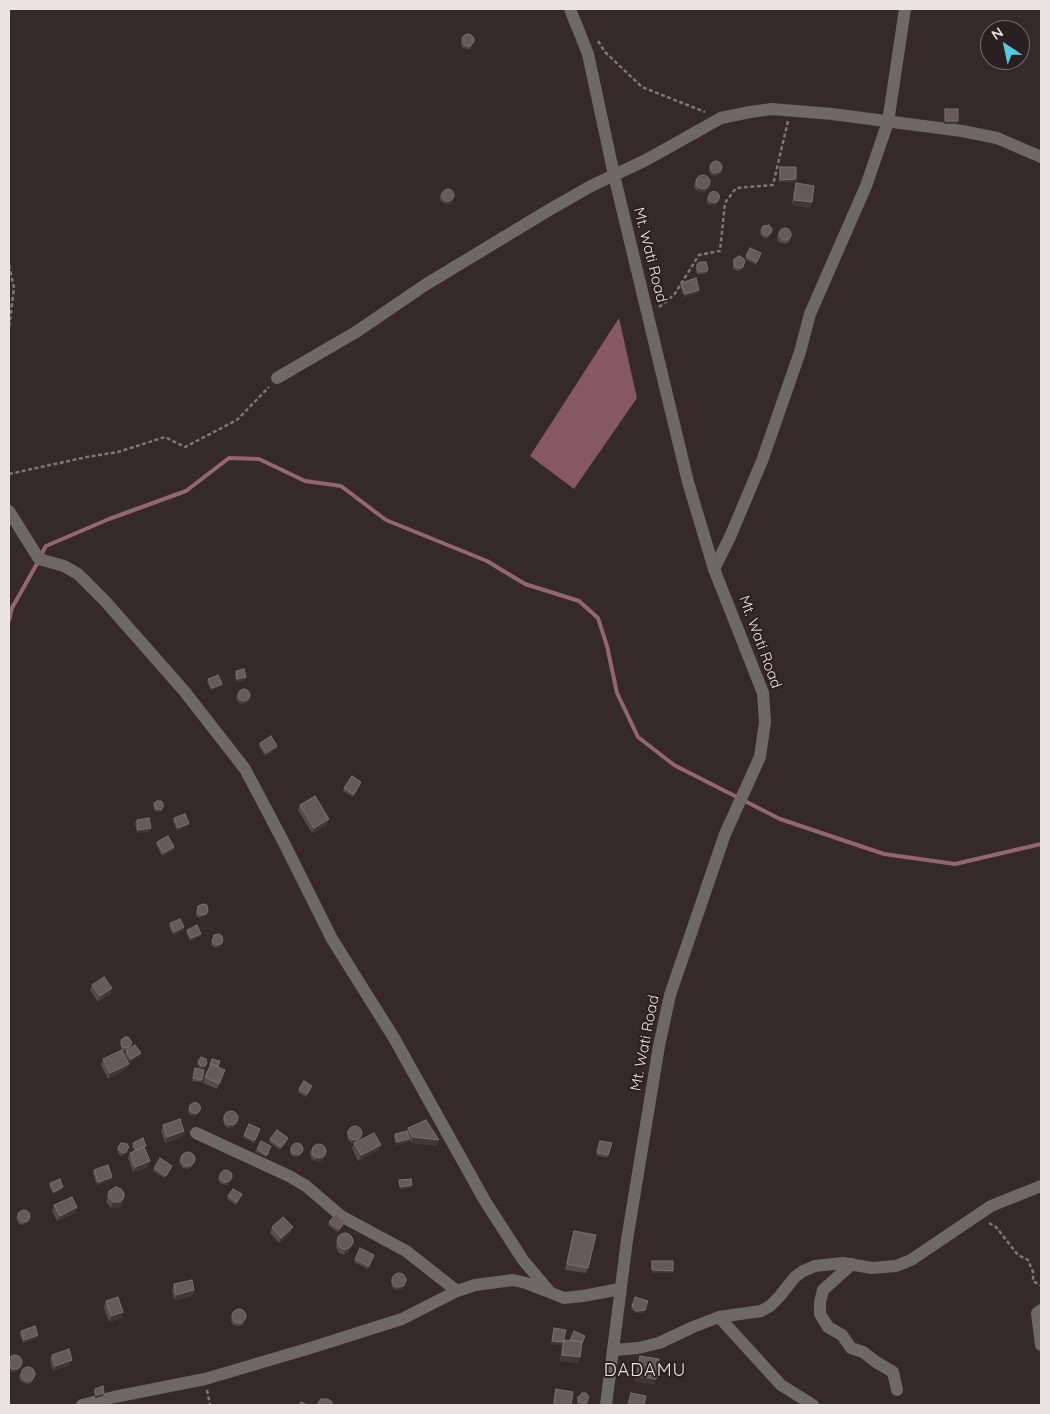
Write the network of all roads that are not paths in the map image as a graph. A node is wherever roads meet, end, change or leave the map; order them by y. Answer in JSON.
{"nodes":[{"id":1,"x":570,"y":9,"type":"edge"},
{"id":2,"x":905,"y":9,"type":"edge"},
{"id":3,"x":888,"y":122,"type":"junction"},
{"id":4,"x":1041,"y":157,"type":"edge"},
{"id":5,"x":614,"y":175,"type":"junction"},
{"id":6,"x":277,"y":378,"type":"road end"},
{"id":7,"x":9,"y":511,"type":"edge"},
{"id":8,"x":714,"y":569,"type":"junction"},
{"id":9,"x":196,"y":1133,"type":"dead end"},
{"id":10,"x":1041,"y":1186,"type":"edge"},
{"id":11,"x":852,"y":1264,"type":"junction"},
{"id":12,"x":620,"y":1288,"type":"junction"},
{"id":13,"x":457,"y":1291,"type":"junction"},
{"id":14,"x":550,"y":1292,"type":"junction"},
{"id":15,"x":1041,"y":1310,"type":"edge"},
{"id":16,"x":719,"y":1317,"type":"junction"},
{"id":17,"x":1041,"y":1345,"type":"edge"},
{"id":18,"x":614,"y":1350,"type":"junction"},
{"id":19,"x":897,"y":1390,"type":"dead end"},
{"id":20,"x":82,"y":1405,"type":"edge"},
{"id":21,"x":606,"y":1405,"type":"edge"},
{"id":22,"x":813,"y":1405,"type":"edge"}],
"edges":[{"from":1,"to":5,"type":"street","name":"Mt. Wati Road"},
{"from":2,"to":3,"type":"street"},
{"from":3,"to":4,"type":"street"},
{"from":3,"to":5,"type":"street"},
{"from":3,"to":8,"type":"street"},
{"from":5,"to":6,"type":"street"},
{"from":5,"to":8,"type":"street","name":"Mt. Wati Road"},
{"from":7,"to":14,"type":"street"},
{"from":8,"to":12,"type":"street","name":"Mt. Wati Road"},
{"from":9,"to":13,"type":"street"},
{"from":10,"to":11,"type":"street"},
{"from":11,"to":16,"type":"street"},
{"from":11,"to":19,"type":"street"},
{"from":12,"to":14,"type":"street"},
{"from":12,"to":18,"type":"street","name":"Mt. Wati Road"},
{"from":13,"to":14,"type":"street"},
{"from":13,"to":20,"type":"street"},
{"from":15,"to":17,"type":"street"},
{"from":16,"to":18,"type":"street"},
{"from":16,"to":22,"type":"street"},
{"from":18,"to":21,"type":"street","name":"Mt. Wati Road"}]}
